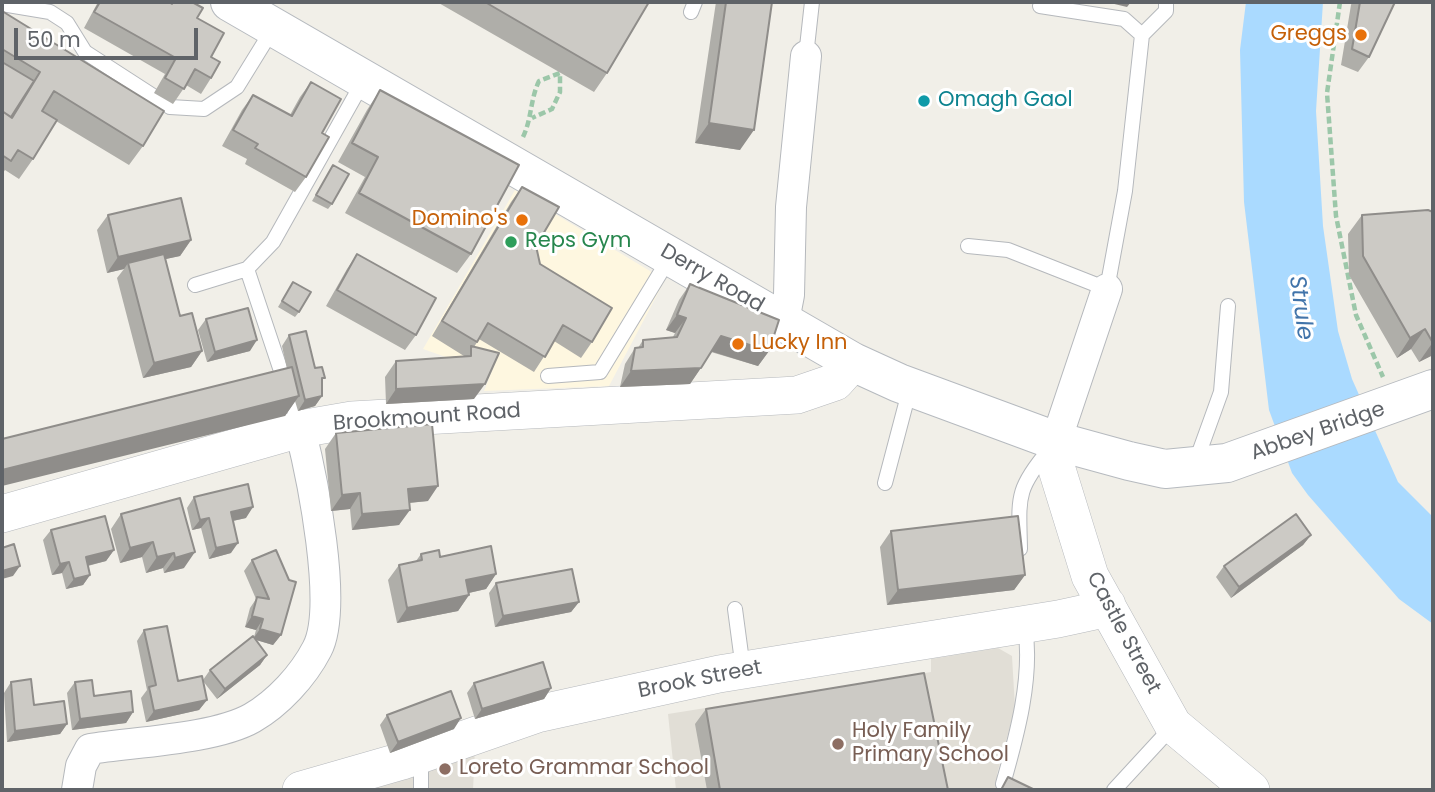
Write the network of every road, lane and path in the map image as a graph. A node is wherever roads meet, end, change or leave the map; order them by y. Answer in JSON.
{"nodes":[{"id":1,"x":230,"y":2,"type":"edge"},
{"id":2,"x":813,"y":2,"type":"edge"},
{"id":3,"x":1166,"y":2,"type":"edge"},
{"id":4,"x":1340,"y":2,"type":"edge"},
{"id":5,"x":2,"y":4,"type":"edge"},
{"id":6,"x":1040,"y":6,"type":"dead end"},
{"id":7,"x":274,"y":27,"type":"junction"},
{"id":8,"x":1142,"y":35,"type":"junction"},
{"id":9,"x":806,"y":56,"type":"joint"},
{"id":10,"x":364,"y":79,"type":"junction"},
{"id":11,"x":532,"y":118,"type":"junction"},
{"id":12,"x":510,"y":163,"type":"junction"},
{"id":13,"x":968,"y":246,"type":"dead end"},
{"id":14,"x":671,"y":256,"type":"junction"},
{"id":15,"x":247,"y":269,"type":"junction"},
{"id":16,"x":195,"y":285,"type":"dead end"},
{"id":17,"x":1107,"y":289,"type":"junction"},
{"id":18,"x":1227,"y":306,"type":"dead end"},
{"id":19,"x":784,"y":321,"type":"junction"},
{"id":20,"x":853,"y":362,"type":"junction"},
{"id":21,"x":548,"y":376,"type":"dead end"},
{"id":22,"x":911,"y":387,"type":"junction"},
{"id":23,"x":1413,"y":387,"type":"edge"},
{"id":24,"x":300,"y":429,"type":"junction"},
{"id":25,"x":1056,"y":441,"type":"junction"},
{"id":26,"x":1210,"y":466,"type":"junction"},
{"id":27,"x":885,"y":483,"type":"dead end"},
{"id":28,"x":2,"y":514,"type":"edge"},
{"id":29,"x":1020,"y":554,"type":"edge"},
{"id":30,"x":1107,"y":605,"type":"junction"},
{"id":31,"x":735,"y":609,"type":"dead end"},
{"id":32,"x":1025,"y":625,"type":"junction"},
{"id":33,"x":743,"y":671,"type":"junction"},
{"id":34,"x":1173,"y":725,"type":"junction"},
{"id":35,"x":421,"y":754,"type":"junction"},
{"id":36,"x":78,"y":790,"type":"edge"},
{"id":37,"x":301,"y":790,"type":"edge"},
{"id":38,"x":421,"y":790,"type":"edge"},
{"id":39,"x":1016,"y":790,"type":"edge"},
{"id":40,"x":1114,"y":790,"type":"edge"},
{"id":41,"x":1251,"y":790,"type":"edge"}],
"edges":[{"from":1,"to":7,"type":"main road","name":"Derry Road"},
{"from":2,"to":9,"type":"lane"},
{"from":3,"to":8,"type":"lane"},
{"from":4,"to":23,"type":"path"},
{"from":5,"to":7,"type":"lane"},
{"from":6,"to":8,"type":"lane"},
{"from":7,"to":10,"type":"main road","name":"Derry Road"},
{"from":8,"to":17,"type":"lane"},
{"from":9,"to":19,"type":"street"},
{"from":10,"to":12,"type":"main road","name":"Derry Road"},
{"from":10,"to":15,"type":"lane"},
{"from":11,"to":11,"type":"path"},
{"from":11,"to":12,"type":"path"},
{"from":12,"to":14,"type":"main road","name":"Derry Road"},
{"from":13,"to":17,"type":"lane"},
{"from":14,"to":19,"type":"main road","name":"Derry Road"},
{"from":14,"to":21,"type":"lane"},
{"from":15,"to":16,"type":"lane"},
{"from":15,"to":24,"type":"lane"},
{"from":17,"to":25,"type":"street"},
{"from":18,"to":26,"type":"lane"},
{"from":19,"to":20,"type":"main road","name":"Derry Road"},
{"from":20,"to":22,"type":"main road","name":"Derry Road"},
{"from":20,"to":24,"type":"street","name":"Brookmount Road"},
{"from":22,"to":25,"type":"main road","name":"Derry Road"},
{"from":22,"to":27,"type":"lane"},
{"from":23,"to":26,"type":"main road","name":"Abbey Bridge"},
{"from":24,"to":28,"type":"street","name":"Brookmount Road"},
{"from":24,"to":36,"type":"street"},
{"from":25,"to":26,"type":"main road","name":"Derry Road"},
{"from":25,"to":29,"type":"lane"},
{"from":25,"to":30,"type":"street","name":"Castle Street"},
{"from":30,"to":32,"type":"street","name":"Brook Street"},
{"from":30,"to":34,"type":"street","name":"Castle Street"},
{"from":31,"to":33,"type":"lane"},
{"from":32,"to":33,"type":"street","name":"Brook Street"},
{"from":32,"to":39,"type":"lane"},
{"from":33,"to":35,"type":"street","name":"Brook Street"},
{"from":34,"to":40,"type":"lane"},
{"from":34,"to":41,"type":"street","name":"Castle Street"},
{"from":35,"to":37,"type":"street","name":"Brook Street"},
{"from":35,"to":38,"type":"lane"}]}
